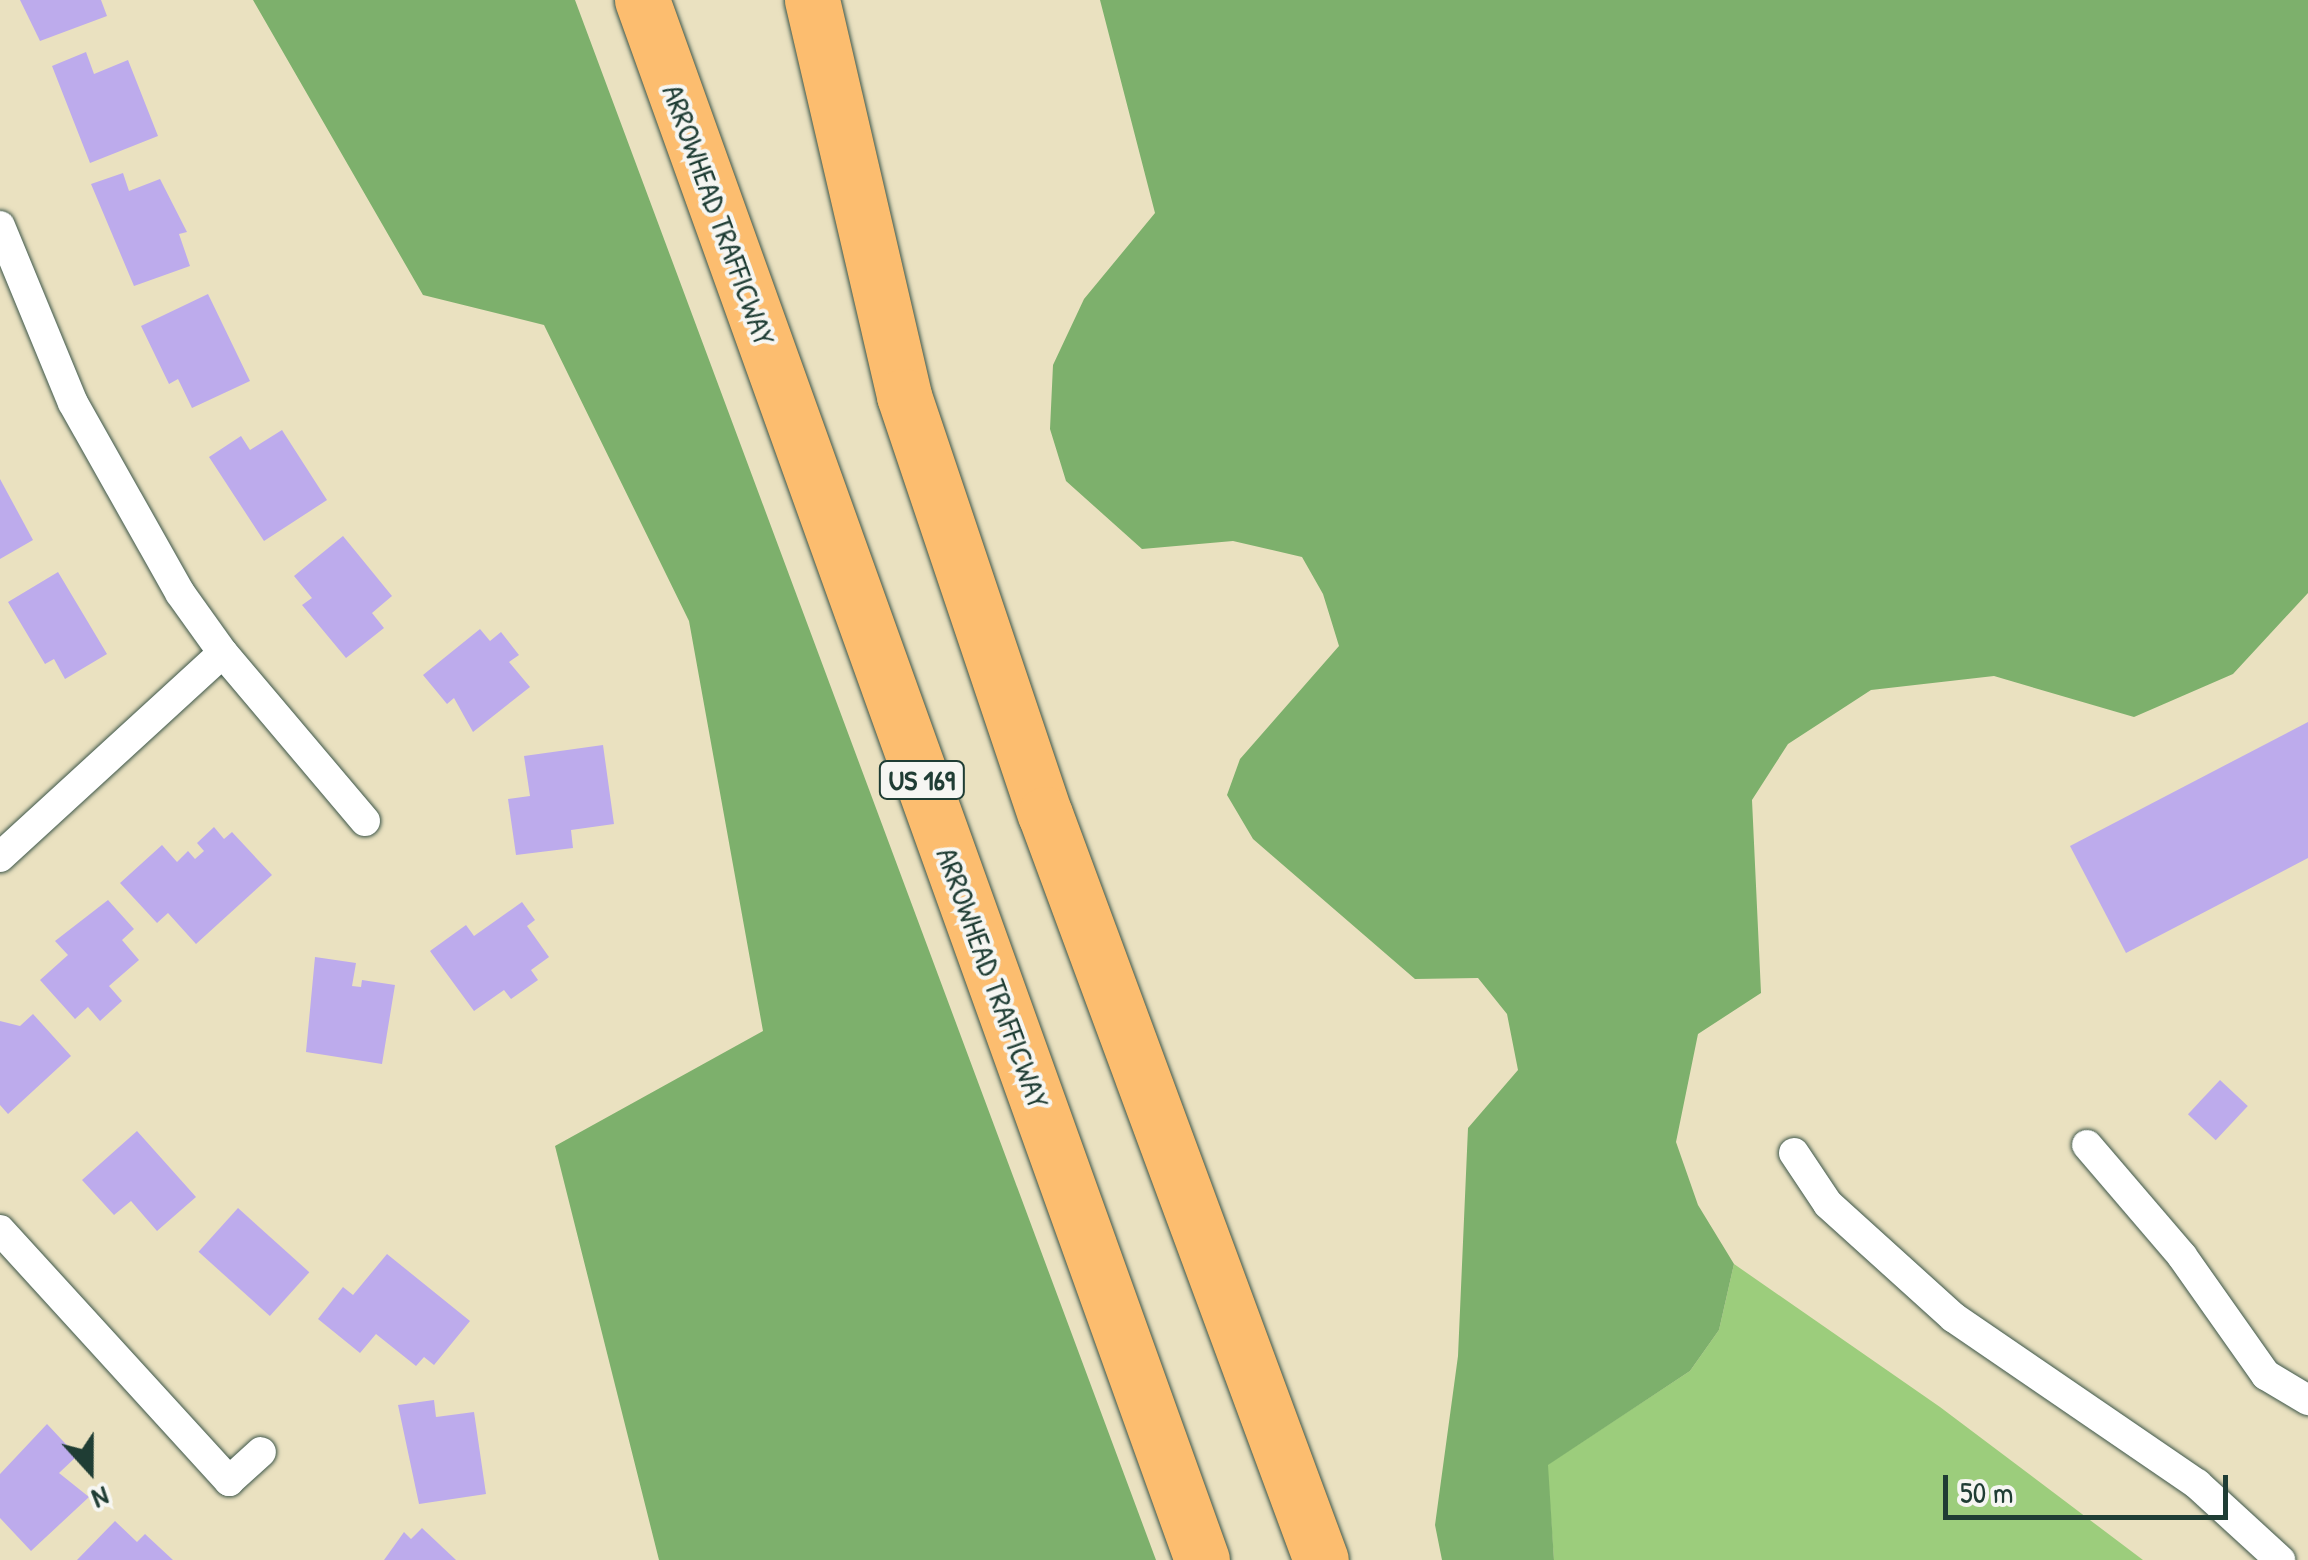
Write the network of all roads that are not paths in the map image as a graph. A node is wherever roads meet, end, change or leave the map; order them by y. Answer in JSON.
{"nodes":[{"id":1,"x":642,"y":0,"type":"edge"},
{"id":2,"x":812,"y":0,"type":"edge"},
{"id":3,"x":0,"y":226,"type":"edge"},
{"id":4,"x":223,"y":654,"type":"junction"},
{"id":5,"x":365,"y":821,"type":"dead end"},
{"id":6,"x":0,"y":857,"type":"edge"},
{"id":7,"x":2087,"y":1146,"type":"dead end"},
{"id":8,"x":1794,"y":1152,"type":"dead end"},
{"id":9,"x":0,"y":1230,"type":"edge"},
{"id":10,"x":2308,"y":1400,"type":"edge"},
{"id":11,"x":260,"y":1452,"type":"dead end"},
{"id":12,"x":1202,"y":1560,"type":"edge"},
{"id":13,"x":1321,"y":1560,"type":"edge"},
{"id":14,"x":2280,"y":1560,"type":"edge"}],
"edges":[{"from":1,"to":12,"type":"highway","name":"ARROWHEAD TRAFFICWAY","number":"US 169"},
{"from":2,"to":13,"type":"highway"},
{"from":3,"to":4,"type":"street"},
{"from":4,"to":5,"type":"street"},
{"from":4,"to":6,"type":"street"},
{"from":7,"to":10,"type":"street"},
{"from":8,"to":14,"type":"street"},
{"from":9,"to":11,"type":"street"}]}
